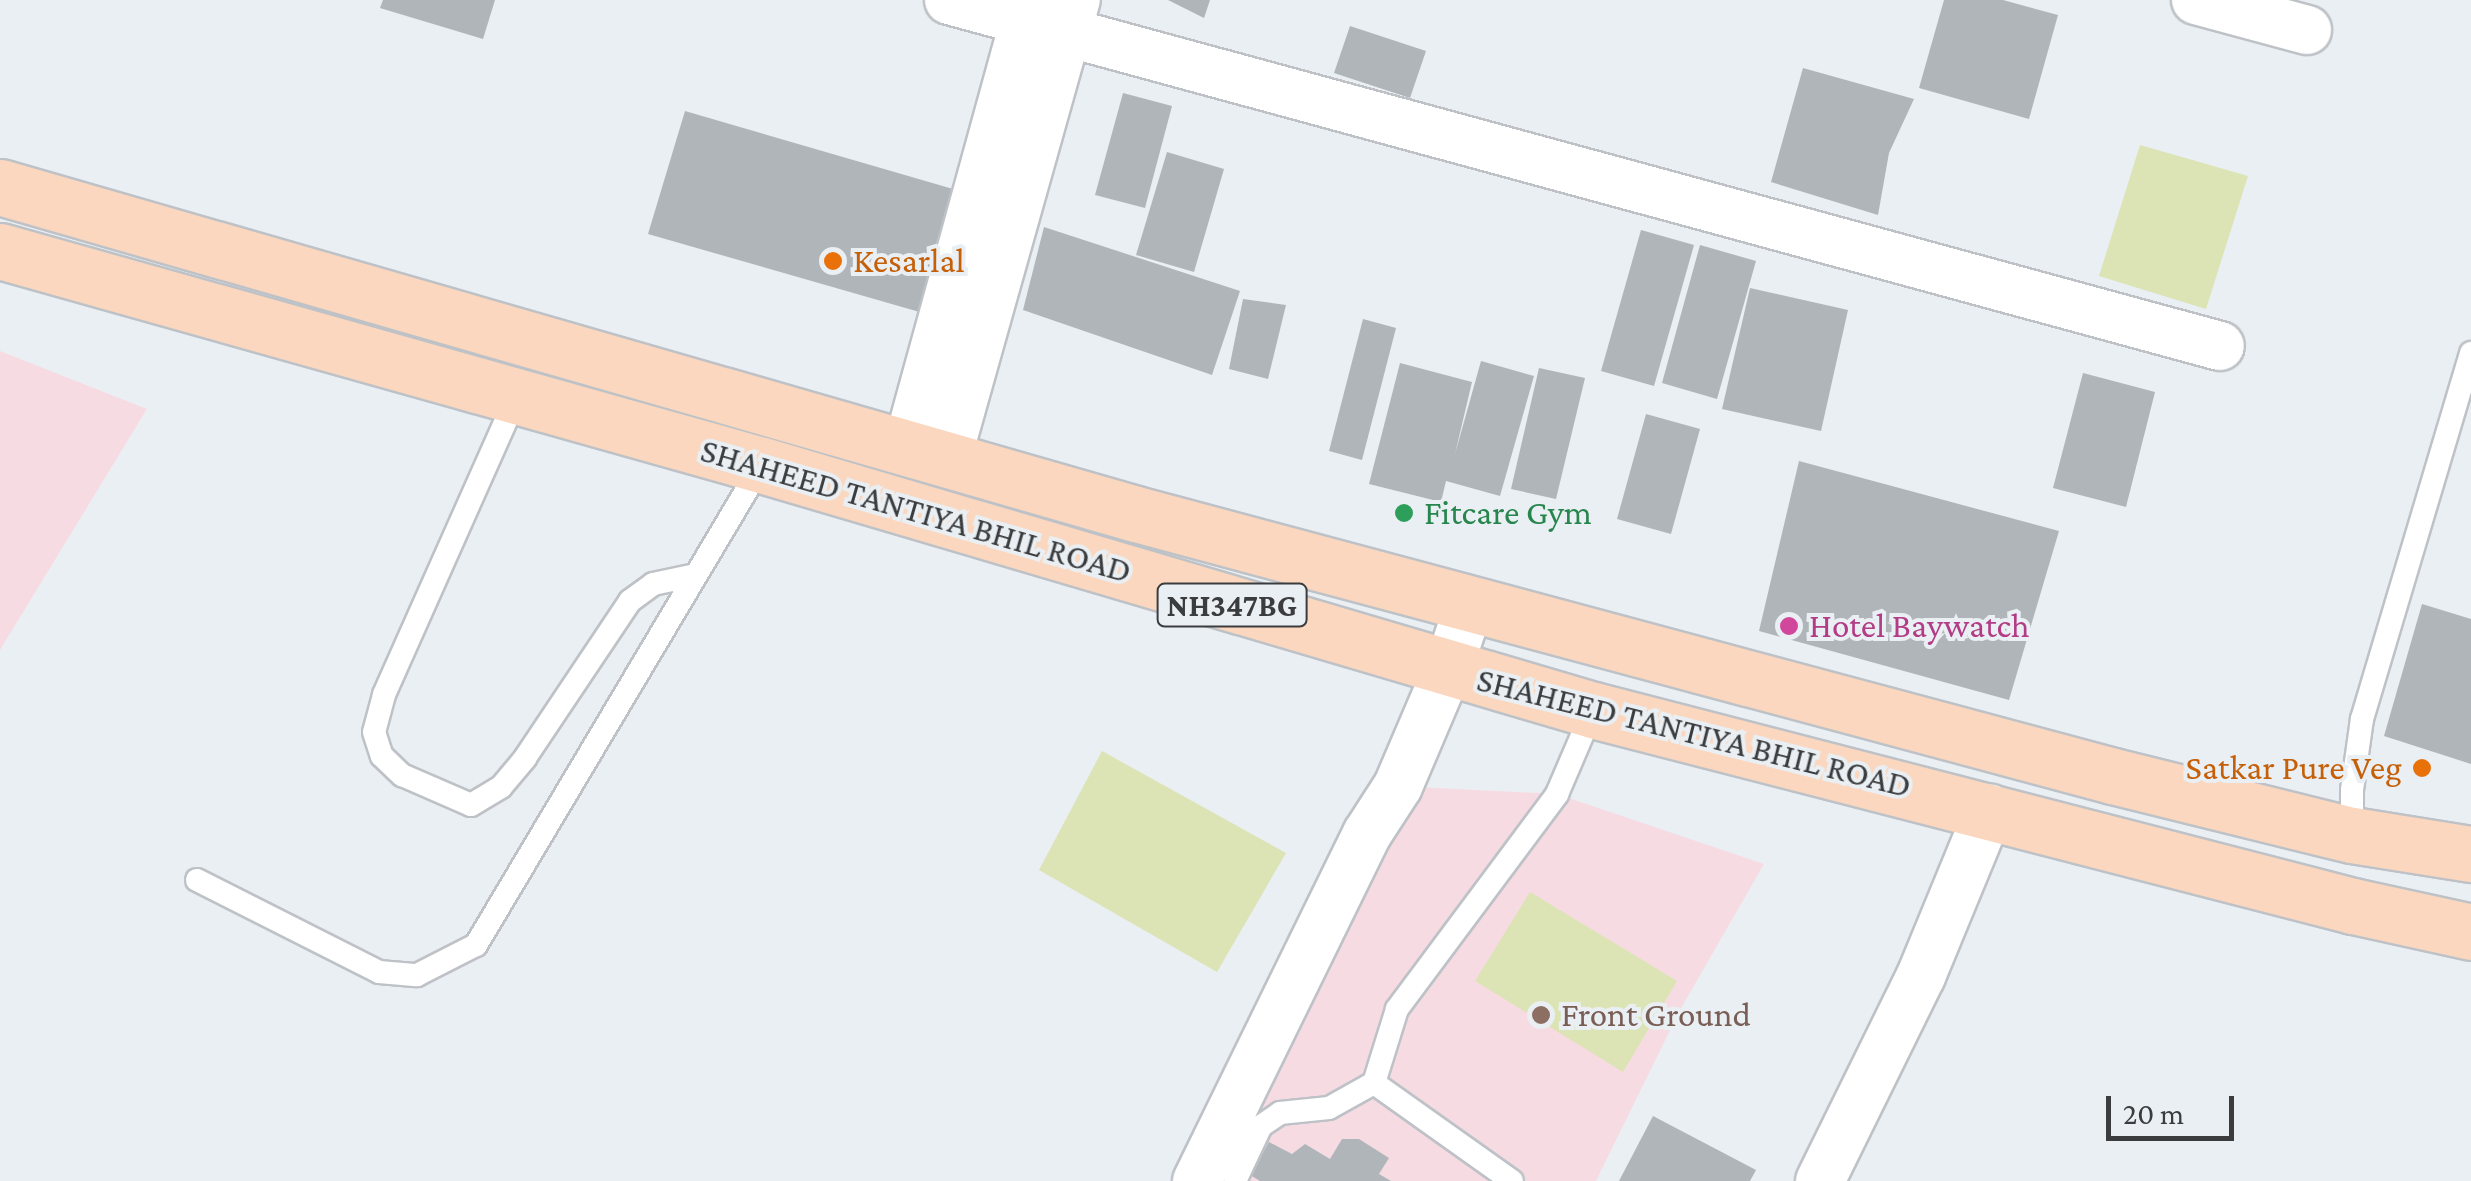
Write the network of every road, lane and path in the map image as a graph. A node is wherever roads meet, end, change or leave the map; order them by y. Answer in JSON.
{"nodes":[{"id":1,"x":949,"y":0,"type":"edge"},
{"id":2,"x":2196,"y":0,"type":"edge"},
{"id":3,"x":1049,"y":13,"type":"edge"},
{"id":4,"x":2308,"y":30,"type":"dead end"},
{"id":5,"x":0,"y":187,"type":"edge"},
{"id":6,"x":0,"y":251,"type":"edge"},
{"id":7,"x":2220,"y":346,"type":"dead end"},
{"id":8,"x":2471,"y":353,"type":"edge"},
{"id":9,"x":516,"y":398,"type":"junction"},
{"id":10,"x":2464,"y":404,"type":"edge"},
{"id":11,"x":838,"y":428,"type":"junction"},
{"id":12,"x":927,"y":453,"type":"junction"},
{"id":13,"x":762,"y":465,"type":"junction"},
{"id":14,"x":822,"y":482,"type":"junction"},
{"id":15,"x":692,"y":576,"type":"junction"},
{"id":16,"x":1470,"y":603,"type":"junction"},
{"id":17,"x":1448,"y":669,"type":"junction"},
{"id":18,"x":1593,"y":710,"type":"junction"},
{"id":19,"x":1990,"y":809,"type":"junction"},
{"id":20,"x":2352,"y":834,"type":"junction"},
{"id":21,"x":2471,"y":854,"type":"edge"},
{"id":22,"x":197,"y":880,"type":"dead end"},
{"id":23,"x":2471,"y":932,"type":"edge"},
{"id":24,"x":1374,"y":1083,"type":"junction"},
{"id":25,"x":1197,"y":1181,"type":"edge"},
{"id":26,"x":1236,"y":1181,"type":"edge"},
{"id":27,"x":1512,"y":1181,"type":"edge"},
{"id":28,"x":1820,"y":1181,"type":"edge"}],
"edges":[{"from":1,"to":3,"type":"street"},
{"from":2,"to":4,"type":"street"},
{"from":3,"to":7,"type":"street"},
{"from":3,"to":12,"type":"street"},
{"from":5,"to":11,"type":"main road","name":"SHAHEED TANTIYA BHIL ROAD","number":"NH347BG"},
{"from":6,"to":9,"type":"main road","name":"SHAHEED TANTIYA BHIL ROAD","number":"NH347BG"},
{"from":8,"to":10,"type":"lane"},
{"from":9,"to":13,"type":"main road","name":"SHAHEED TANTIYA BHIL ROAD","number":"NH347BG"},
{"from":9,"to":15,"type":"lane"},
{"from":10,"to":20,"type":"lane"},
{"from":11,"to":12,"type":"main road","name":"SHAHEED TANTIYA BHIL ROAD","number":"NH347BG"},
{"from":11,"to":14,"type":"main road"},
{"from":12,"to":16,"type":"main road","name":"SHAHEED TANTIYA BHIL ROAD","number":"NH347BG"},
{"from":13,"to":14,"type":"main road","name":"SHAHEED TANTIYA BHIL ROAD","number":"NH347BG"},
{"from":13,"to":15,"type":"lane"},
{"from":14,"to":17,"type":"main road","name":"SHAHEED TANTIYA BHIL ROAD","number":"NH347BG"},
{"from":15,"to":22,"type":"lane"},
{"from":16,"to":17,"type":"street"},
{"from":16,"to":20,"type":"main road","name":"SHAHEED TANTIYA BHIL ROAD","number":"NH347BG"},
{"from":17,"to":18,"type":"main road","name":"SHAHEED TANTIYA BHIL ROAD","number":"NH347BG"},
{"from":17,"to":25,"type":"street"},
{"from":18,"to":19,"type":"main road","name":"SHAHEED TANTIYA BHIL ROAD","number":"NH347BG"},
{"from":18,"to":24,"type":"lane"},
{"from":19,"to":23,"type":"main road","name":"SHAHEED TANTIYA BHIL ROAD","number":"NH347BG"},
{"from":19,"to":28,"type":"street"},
{"from":20,"to":21,"type":"main road","name":"SHAHEED TANTIYA BHIL ROAD","number":"NH347BG"},
{"from":24,"to":26,"type":"lane"},
{"from":24,"to":27,"type":"lane"}]}
